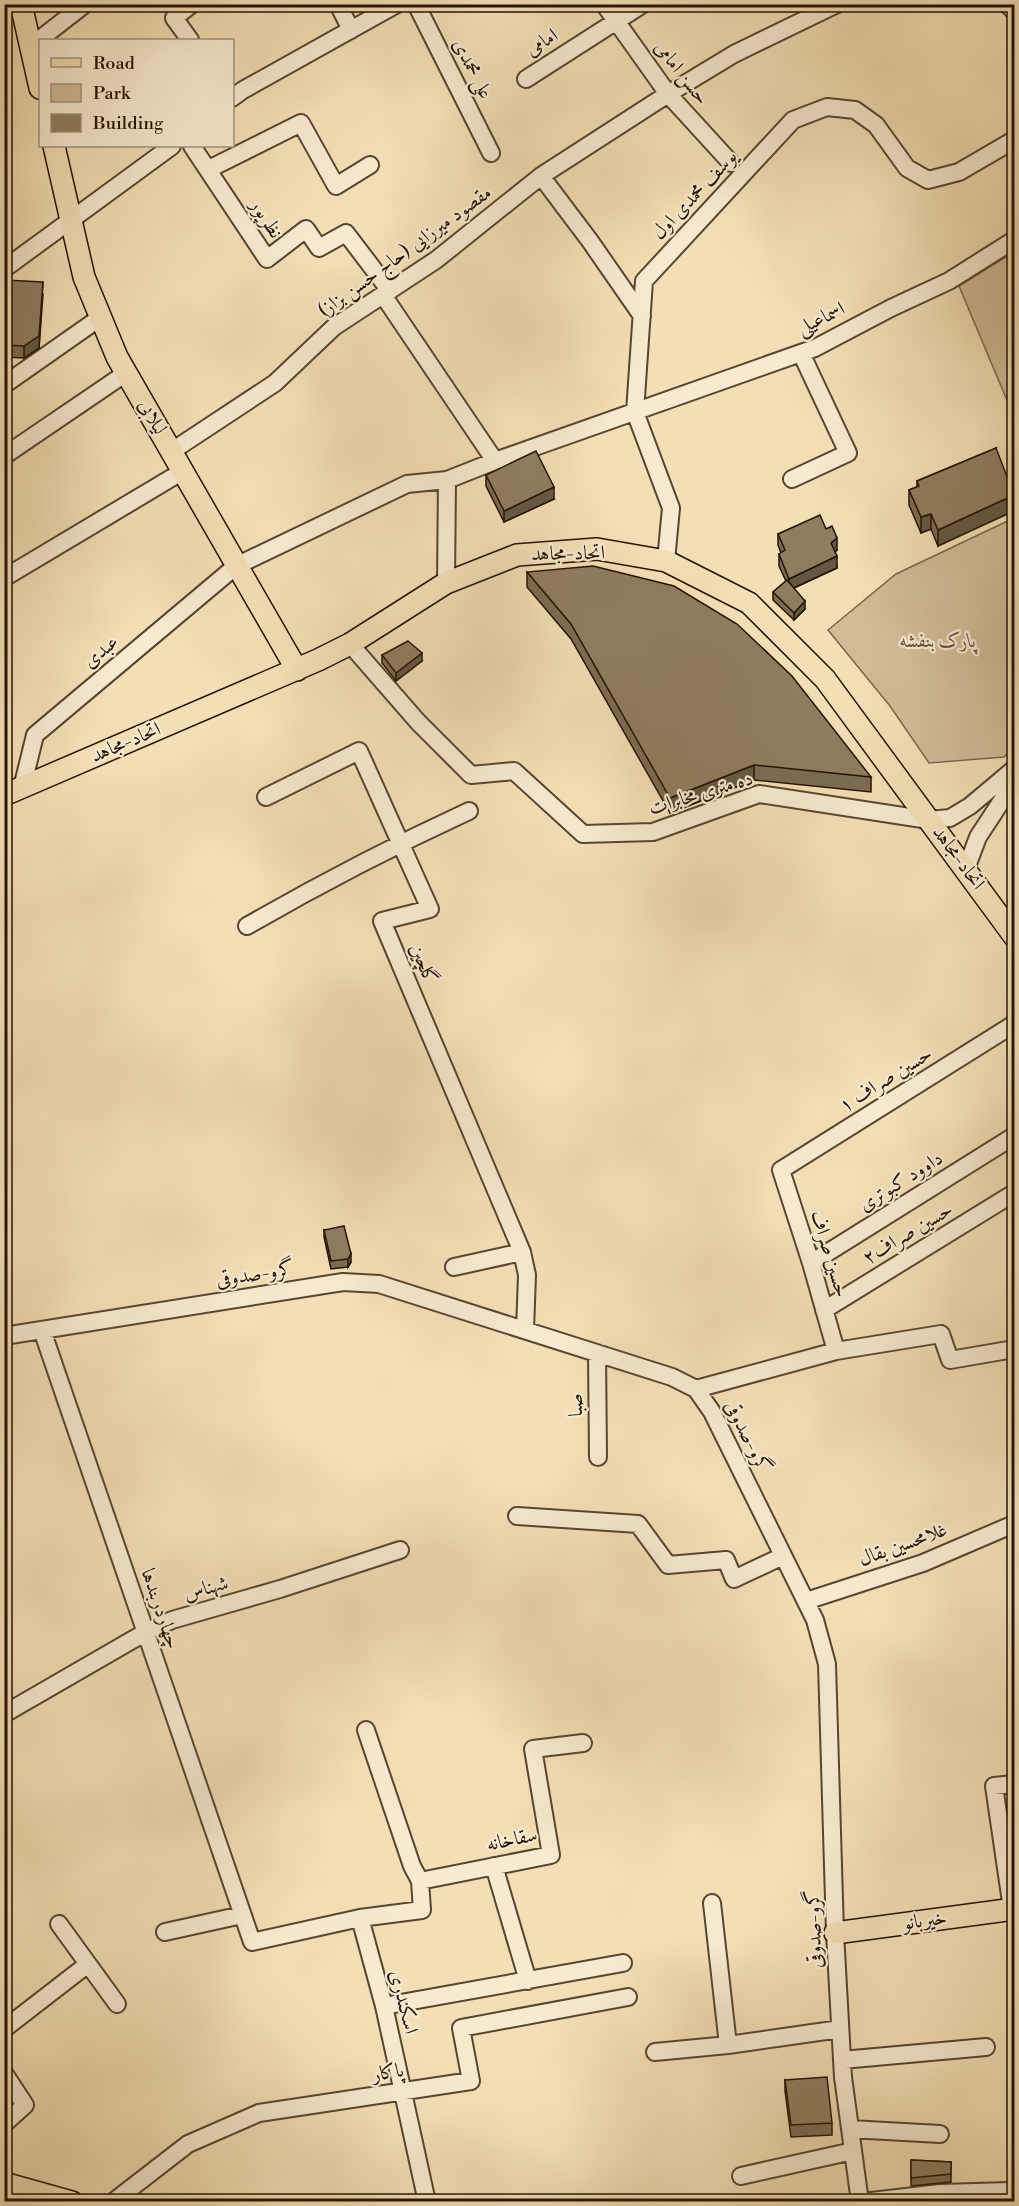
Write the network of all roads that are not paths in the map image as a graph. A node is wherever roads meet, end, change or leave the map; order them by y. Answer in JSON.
{"nodes":[{"id":1,"x":21,"y":4,"type":"edge"},
{"id":2,"x":85,"y":4,"type":"edge"},
{"id":3,"x":192,"y":4,"type":"edge"},
{"id":4,"x":338,"y":4,"type":"edge"},
{"id":5,"x":398,"y":4,"type":"edge"},
{"id":6,"x":416,"y":4,"type":"edge"},
{"id":7,"x":604,"y":4,"type":"edge"},
{"id":8,"x":643,"y":4,"type":"edge"},
{"id":9,"x":837,"y":4,"type":"edge"},
{"id":10,"x":1007,"y":4,"type":"edge"},
{"id":11,"x":1014,"y":11,"type":"edge"},
{"id":12,"x":616,"y":21,"type":"junction"},
{"id":13,"x":351,"y":30,"type":"junction"},
{"id":14,"x":40,"y":39,"type":"edge"},
{"id":15,"x":189,"y":39,"type":"edge"},
{"id":16,"x":39,"y":40,"type":"edge"},
{"id":17,"x":31,"y":46,"type":"junction"},
{"id":18,"x":525,"y":79,"type":"dead end"},
{"id":19,"x":39,"y":83,"type":"edge"},
{"id":20,"x":668,"y":94,"type":"junction"},
{"id":21,"x":234,"y":97,"type":"edge"},
{"id":22,"x":1014,"y":140,"type":"edge"},
{"id":23,"x":54,"y":147,"type":"edge"},
{"id":24,"x":171,"y":147,"type":"edge"},
{"id":25,"x":193,"y":147,"type":"edge"},
{"id":26,"x":491,"y":153,"type":"dead end"},
{"id":27,"x":730,"y":163,"type":"dead end"},
{"id":28,"x":369,"y":165,"type":"dead end"},
{"id":29,"x":209,"y":169,"type":"junction"},
{"id":30,"x":542,"y":176,"type":"junction"},
{"id":31,"x":71,"y":220,"type":"junction"},
{"id":32,"x":1014,"y":240,"type":"edge"},
{"id":33,"x":4,"y":269,"type":"edge"},
{"id":34,"x":386,"y":293,"type":"junction"},
{"id":35,"x":642,"y":316,"type":"junction"},
{"id":36,"x":101,"y":317,"type":"junction"},
{"id":37,"x":801,"y":353,"type":"junction"},
{"id":38,"x":126,"y":373,"type":"junction"},
{"id":39,"x":4,"y":385,"type":"edge"},
{"id":40,"x":635,"y":412,"type":"junction"},
{"id":41,"x":172,"y":452,"type":"junction"},
{"id":42,"x":4,"y":456,"type":"edge"},
{"id":43,"x":495,"y":461,"type":"junction"},
{"id":44,"x":183,"y":471,"type":"junction"},
{"id":45,"x":792,"y":479,"type":"dead end"},
{"id":46,"x":447,"y":480,"type":"junction"},
{"id":47,"x":666,"y":561,"type":"junction"},
{"id":48,"x":236,"y":566,"type":"junction"},
{"id":49,"x":4,"y":578,"type":"edge"},
{"id":50,"x":446,"y":583,"type":"junction"},
{"id":51,"x":350,"y":644,"type":"junction"},
{"id":52,"x":297,"y":670,"type":"junction"},
{"id":53,"x":1014,"y":769,"type":"edge"},
{"id":54,"x":1014,"y":782,"type":"edge"},
{"id":55,"x":13,"y":791,"type":"edge"},
{"id":56,"x":266,"y":797,"type":"dead end"},
{"id":57,"x":470,"y":811,"type":"dead end"},
{"id":58,"x":929,"y":820,"type":"junction"},
{"id":59,"x":400,"y":842,"type":"junction"},
{"id":60,"x":966,"y":869,"type":"junction"},
{"id":61,"x":247,"y":926,"type":"dead end"},
{"id":62,"x":1012,"y":929,"type":"edge"},
{"id":63,"x":1014,"y":1024,"type":"edge"},
{"id":64,"x":1014,"y":1136,"type":"edge"},
{"id":65,"x":781,"y":1170,"type":"joint"},
{"id":66,"x":1014,"y":1193,"type":"edge"},
{"id":67,"x":522,"y":1252,"type":"junction"},
{"id":68,"x":810,"y":1263,"type":"junction"},
{"id":69,"x":454,"y":1267,"type":"dead end"},
{"id":70,"x":824,"y":1310,"type":"junction"},
{"id":71,"x":42,"y":1330,"type":"junction"},
{"id":72,"x":525,"y":1330,"type":"junction"},
{"id":73,"x":4,"y":1336,"type":"edge"},
{"id":74,"x":1014,"y":1349,"type":"edge"},
{"id":75,"x":836,"y":1351,"type":"junction"},
{"id":76,"x":597,"y":1353,"type":"junction"},
{"id":77,"x":696,"y":1389,"type":"junction"},
{"id":78,"x":597,"y":1457,"type":"dead end"},
{"id":79,"x":517,"y":1516,"type":"dead end"},
{"id":80,"x":1014,"y":1524,"type":"edge"},
{"id":81,"x":400,"y":1550,"type":"dead end"},
{"id":82,"x":783,"y":1556,"type":"junction"},
{"id":83,"x":806,"y":1601,"type":"junction"},
{"id":84,"x":146,"y":1632,"type":"junction"},
{"id":85,"x":4,"y":1714,"type":"edge"},
{"id":86,"x":366,"y":1730,"type":"dead end"},
{"id":87,"x":583,"y":1743,"type":"dead end"},
{"id":88,"x":1014,"y":1784,"type":"edge"},
{"id":89,"x":494,"y":1866,"type":"junction"},
{"id":90,"x":420,"y":1881,"type":"junction"},
{"id":91,"x":712,"y":1903,"type":"dead end"},
{"id":92,"x":240,"y":1908,"type":"junction"},
{"id":93,"x":1013,"y":1909,"type":"edge"},
{"id":94,"x":360,"y":1918,"type":"junction"},
{"id":95,"x":59,"y":1924,"type":"dead end"},
{"id":96,"x":165,"y":1932,"type":"dead end"},
{"id":97,"x":835,"y":1933,"type":"junction"},
{"id":98,"x":623,"y":1963,"type":"dead end"},
{"id":99,"x":88,"y":1964,"type":"junction"},
{"id":100,"x":528,"y":1981,"type":"junction"},
{"id":101,"x":628,"y":1997,"type":"dead end"},
{"id":102,"x":117,"y":2004,"type":"dead end"},
{"id":103,"x":384,"y":2006,"type":"junction"},
{"id":104,"x":4,"y":2029,"type":"edge"},
{"id":105,"x":840,"y":2029,"type":"junction"},
{"id":106,"x":728,"y":2045,"type":"junction"},
{"id":107,"x":986,"y":2047,"type":"dead end"},
{"id":108,"x":655,"y":2052,"type":"dead end"},
{"id":109,"x":842,"y":2060,"type":"junction"},
{"id":110,"x":4,"y":2073,"type":"edge"},
{"id":111,"x":403,"y":2092,"type":"junction"},
{"id":112,"x":4,"y":2124,"type":"edge"},
{"id":113,"x":850,"y":2128,"type":"junction"},
{"id":114,"x":940,"y":2134,"type":"dead end"},
{"id":115,"x":853,"y":2151,"type":"junction"},
{"id":116,"x":741,"y":2176,"type":"dead end"},
{"id":117,"x":4,"y":2183,"type":"edge"},
{"id":118,"x":1014,"y":2192,"type":"edge"},
{"id":119,"x":72,"y":2202,"type":"edge"},
{"id":120,"x":113,"y":2202,"type":"edge"},
{"id":121,"x":427,"y":2202,"type":"edge"},
{"id":122,"x":861,"y":2202,"type":"edge"}],
"edges":[{"from":1,"to":17,"type":"main road"},
{"from":2,"to":14,"type":"street"},
{"from":3,"to":15,"type":"street"},
{"from":4,"to":13,"type":"street"},
{"from":5,"to":13,"type":"street"},
{"from":6,"to":26,"type":"street","name":"علی محمدی"},
{"from":7,"to":12,"type":"street","name":"حسن امامی"},
{"from":8,"to":12,"type":"street","name":"امامی"},
{"from":9,"to":20,"type":"street","name":"مقصود میرزایی (حاج حسن بزاز)"},
{"from":10,"to":11,"type":"street"},
{"from":12,"to":18,"type":"street","name":"امامی"},
{"from":12,"to":20,"type":"street","name":"حسن امامی"},
{"from":13,"to":21,"type":"street"},
{"from":16,"to":17,"type":"street"},
{"from":17,"to":19,"type":"main road"},
{"from":20,"to":27,"type":"street","name":"حسن امامی"},
{"from":20,"to":30,"type":"street","name":"مقصود میرزایی (حاج حسن بزاز)"},
{"from":22,"to":35,"type":"street","name":"یوسف محمدی اول"},
{"from":23,"to":31,"type":"main road","name":"لیلابی"},
{"from":24,"to":31,"type":"street"},
{"from":25,"to":29,"type":"street","name":"نظرپور"},
{"from":28,"to":29,"type":"street"},
{"from":29,"to":34,"type":"street","name":"نظرپور"},
{"from":30,"to":34,"type":"street","name":"مقصود میرزایی (حاج حسن بزاز)"},
{"from":30,"to":35,"type":"street"},
{"from":31,"to":33,"type":"street"},
{"from":31,"to":36,"type":"main road","name":"لیلابی"},
{"from":32,"to":37,"type":"street","name":"اسماعیلی"},
{"from":34,"to":41,"type":"street","name":"مقصود میرزایی (حاج حسن بزاز)"},
{"from":34,"to":43,"type":"street"},
{"from":35,"to":40,"type":"street","name":"یوسف محمدی اول"},
{"from":36,"to":38,"type":"main road","name":"لیلابی"},
{"from":36,"to":39,"type":"street"},
{"from":37,"to":40,"type":"street","name":"اسماعیلی"},
{"from":37,"to":45,"type":"street"},
{"from":38,"to":41,"type":"main road","name":"لیلابی"},
{"from":38,"to":42,"type":"street"},
{"from":40,"to":43,"type":"street","name":"اسماعیلی"},
{"from":40,"to":47,"type":"street","name":"یوسف محمدی اول"},
{"from":41,"to":44,"type":"main road","name":"لیلابی"},
{"from":43,"to":46,"type":"street","name":"اسماعیلی"},
{"from":44,"to":48,"type":"main road","name":"لیلابی"},
{"from":44,"to":49,"type":"street"},
{"from":46,"to":48,"type":"street","name":"عبدی"},
{"from":46,"to":50,"type":"street"},
{"from":47,"to":50,"type":"main road","name":"اتحاد-مجاهد"},
{"from":47,"to":58,"type":"main road","name":"اتحاد-مجاهد"},
{"from":48,"to":52,"type":"main road","name":"لیلابی"},
{"from":48,"to":55,"type":"street","name":"عبدی"},
{"from":50,"to":51,"type":"main road","name":"اتحاد-مجاهد"},
{"from":51,"to":52,"type":"main road","name":"اتحاد-مجاهد"},
{"from":51,"to":58,"type":"street","name":"ده متری مخابرات"},
{"from":52,"to":55,"type":"main road","name":"اتحاد-مجاهد"},
{"from":53,"to":58,"type":"street"},
{"from":54,"to":60,"type":"street"},
{"from":56,"to":59,"type":"street","name":"گلچین"},
{"from":57,"to":59,"type":"street"},
{"from":58,"to":60,"type":"main road","name":"اتحاد-مجاهد"},
{"from":59,"to":61,"type":"street"},
{"from":59,"to":67,"type":"street","name":"گلچین"},
{"from":60,"to":62,"type":"main road","name":"اتحاد-مجاهد"},
{"from":63,"to":65,"type":"street","name":"حسین صراف ۱"},
{"from":64,"to":68,"type":"street","name":"داوود کبوتری"},
{"from":65,"to":68,"type":"street","name":"حسین صراف"},
{"from":66,"to":70,"type":"street","name":"حسین صراف۲"},
{"from":67,"to":69,"type":"street"},
{"from":67,"to":72,"type":"street","name":"گلچین"},
{"from":68,"to":70,"type":"street","name":"حسین صراف"},
{"from":70,"to":75,"type":"street","name":"حسین صراف"},
{"from":71,"to":72,"type":"street","name":"گرو-صدوقی"},
{"from":71,"to":73,"type":"street","name":"گرو-صدوقی"},
{"from":71,"to":84,"type":"street","name":"چهاردربندها"},
{"from":72,"to":76,"type":"street","name":"گرو-صدوقی"},
{"from":74,"to":75,"type":"street"},
{"from":75,"to":77,"type":"street"},
{"from":76,"to":77,"type":"street","name":"گرو-صدوقی"},
{"from":76,"to":78,"type":"street","name":"صبا"},
{"from":77,"to":82,"type":"street","name":"گرو-صدوقی"},
{"from":79,"to":82,"type":"street"},
{"from":80,"to":83,"type":"street","name":"غلامحسین بقال"},
{"from":81,"to":84,"type":"street","name":"شهناس"},
{"from":82,"to":83,"type":"street","name":"گرو-صدوقی"},
{"from":83,"to":97,"type":"street","name":"گرو-صدوقی"},
{"from":84,"to":85,"type":"street","name":"شهناس"},
{"from":84,"to":92,"type":"street","name":"چهاردربندها"},
{"from":86,"to":90,"type":"street"},
{"from":87,"to":89,"type":"street","name":"سقاخانه"},
{"from":88,"to":93,"type":"street"},
{"from":89,"to":90,"type":"street","name":"سقاخانه"},
{"from":89,"to":100,"type":"street"},
{"from":90,"to":94,"type":"street"},
{"from":91,"to":106,"type":"street"},
{"from":92,"to":94,"type":"street","name":"چهاردربندها"},
{"from":92,"to":96,"type":"street"},
{"from":93,"to":97,"type":"main road","name":"خیربانو"},
{"from":94,"to":103,"type":"street","name":"اسکندری"},
{"from":95,"to":99,"type":"street"},
{"from":97,"to":105,"type":"street","name":"گرو-صدوقی"},
{"from":98,"to":100,"type":"street"},
{"from":99,"to":102,"type":"street"},
{"from":99,"to":104,"type":"street"},
{"from":100,"to":103,"type":"street"},
{"from":101,"to":111,"type":"street","name":"پاکار"},
{"from":103,"to":111,"type":"street","name":"اسکندری"},
{"from":105,"to":106,"type":"street"},
{"from":105,"to":109,"type":"street","name":"گرو-صدوقی"},
{"from":106,"to":108,"type":"street"},
{"from":107,"to":109,"type":"street"},
{"from":109,"to":113,"type":"street","name":"گرو-صدوقی"},
{"from":110,"to":112,"type":"street"},
{"from":111,"to":120,"type":"street","name":"پاکار"},
{"from":111,"to":121,"type":"street","name":"اسکندری"},
{"from":113,"to":114,"type":"street"},
{"from":113,"to":115,"type":"street","name":"گرو-صدوقی"},
{"from":115,"to":116,"type":"street"},
{"from":115,"to":122,"type":"street","name":"گرو-صدوقی"},
{"from":117,"to":119,"type":"main road"},
{"from":118,"to":122,"type":"street"}]}
